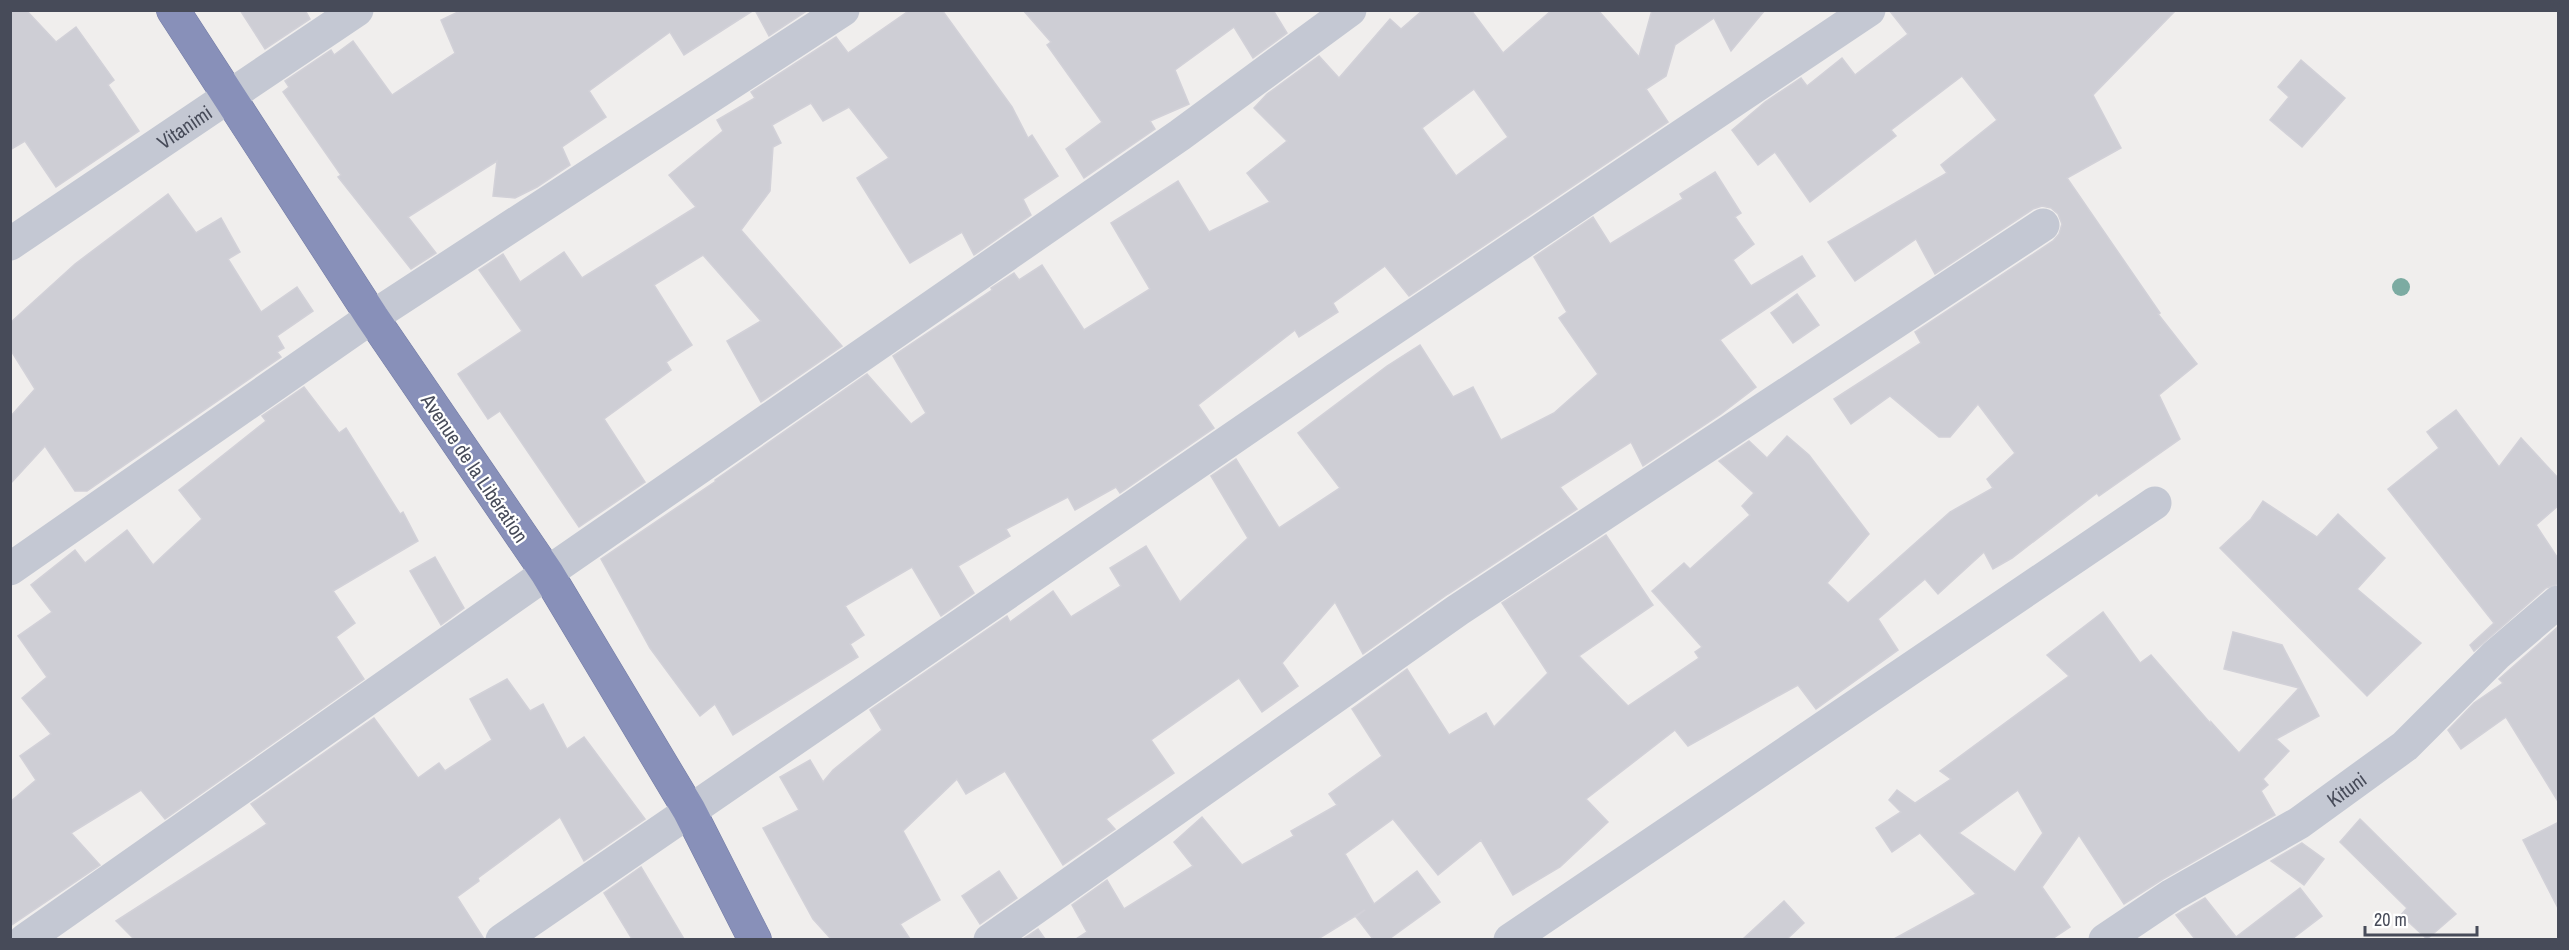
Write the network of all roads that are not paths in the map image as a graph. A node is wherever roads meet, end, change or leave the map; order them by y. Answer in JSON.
{"nodes":[{"id":1,"x":173,"y":10,"type":"edge"},
{"id":2,"x":357,"y":10,"type":"edge"},
{"id":3,"x":843,"y":10,"type":"edge"},
{"id":4,"x":1350,"y":10,"type":"edge"},
{"id":5,"x":1869,"y":10,"type":"edge"},
{"id":6,"x":230,"y":98,"type":"junction"},
{"id":7,"x":2043,"y":225,"type":"dead end"},
{"id":8,"x":10,"y":244,"type":"edge"},
{"id":9,"x":372,"y":317,"type":"junction"},
{"id":10,"x":2155,"y":503,"type":"dead end"},
{"id":11,"x":10,"y":569,"type":"edge"},
{"id":12,"x":547,"y":573,"type":"junction"},
{"id":13,"x":2559,"y":602,"type":"edge"},
{"id":14,"x":688,"y":810,"type":"junction"},
{"id":15,"x":25,"y":939,"type":"edge"},
{"id":16,"x":502,"y":939,"type":"edge"},
{"id":17,"x":755,"y":939,"type":"edge"},
{"id":18,"x":990,"y":939,"type":"edge"},
{"id":19,"x":1510,"y":939,"type":"edge"},
{"id":20,"x":2105,"y":939,"type":"edge"}],
"edges":[{"from":1,"to":6,"type":"highway","name":"Avenue de la Libération"},
{"from":2,"to":6,"type":"street","name":"Vitanimi"},
{"from":3,"to":9,"type":"street"},
{"from":4,"to":12,"type":"street"},
{"from":5,"to":14,"type":"street"},
{"from":6,"to":8,"type":"street","name":"Vitanimi"},
{"from":6,"to":9,"type":"highway","name":"Avenue de la Libération"},
{"from":7,"to":18,"type":"street"},
{"from":9,"to":11,"type":"street"},
{"from":9,"to":12,"type":"highway","name":"Avenue de la Libération"},
{"from":10,"to":19,"type":"street"},
{"from":12,"to":14,"type":"highway","name":"Avenue de la Libération"},
{"from":12,"to":15,"type":"street"},
{"from":13,"to":20,"type":"street","name":"Kituni"},
{"from":14,"to":16,"type":"street"},
{"from":14,"to":17,"type":"highway","name":"Avenue de la Libération"}]}
